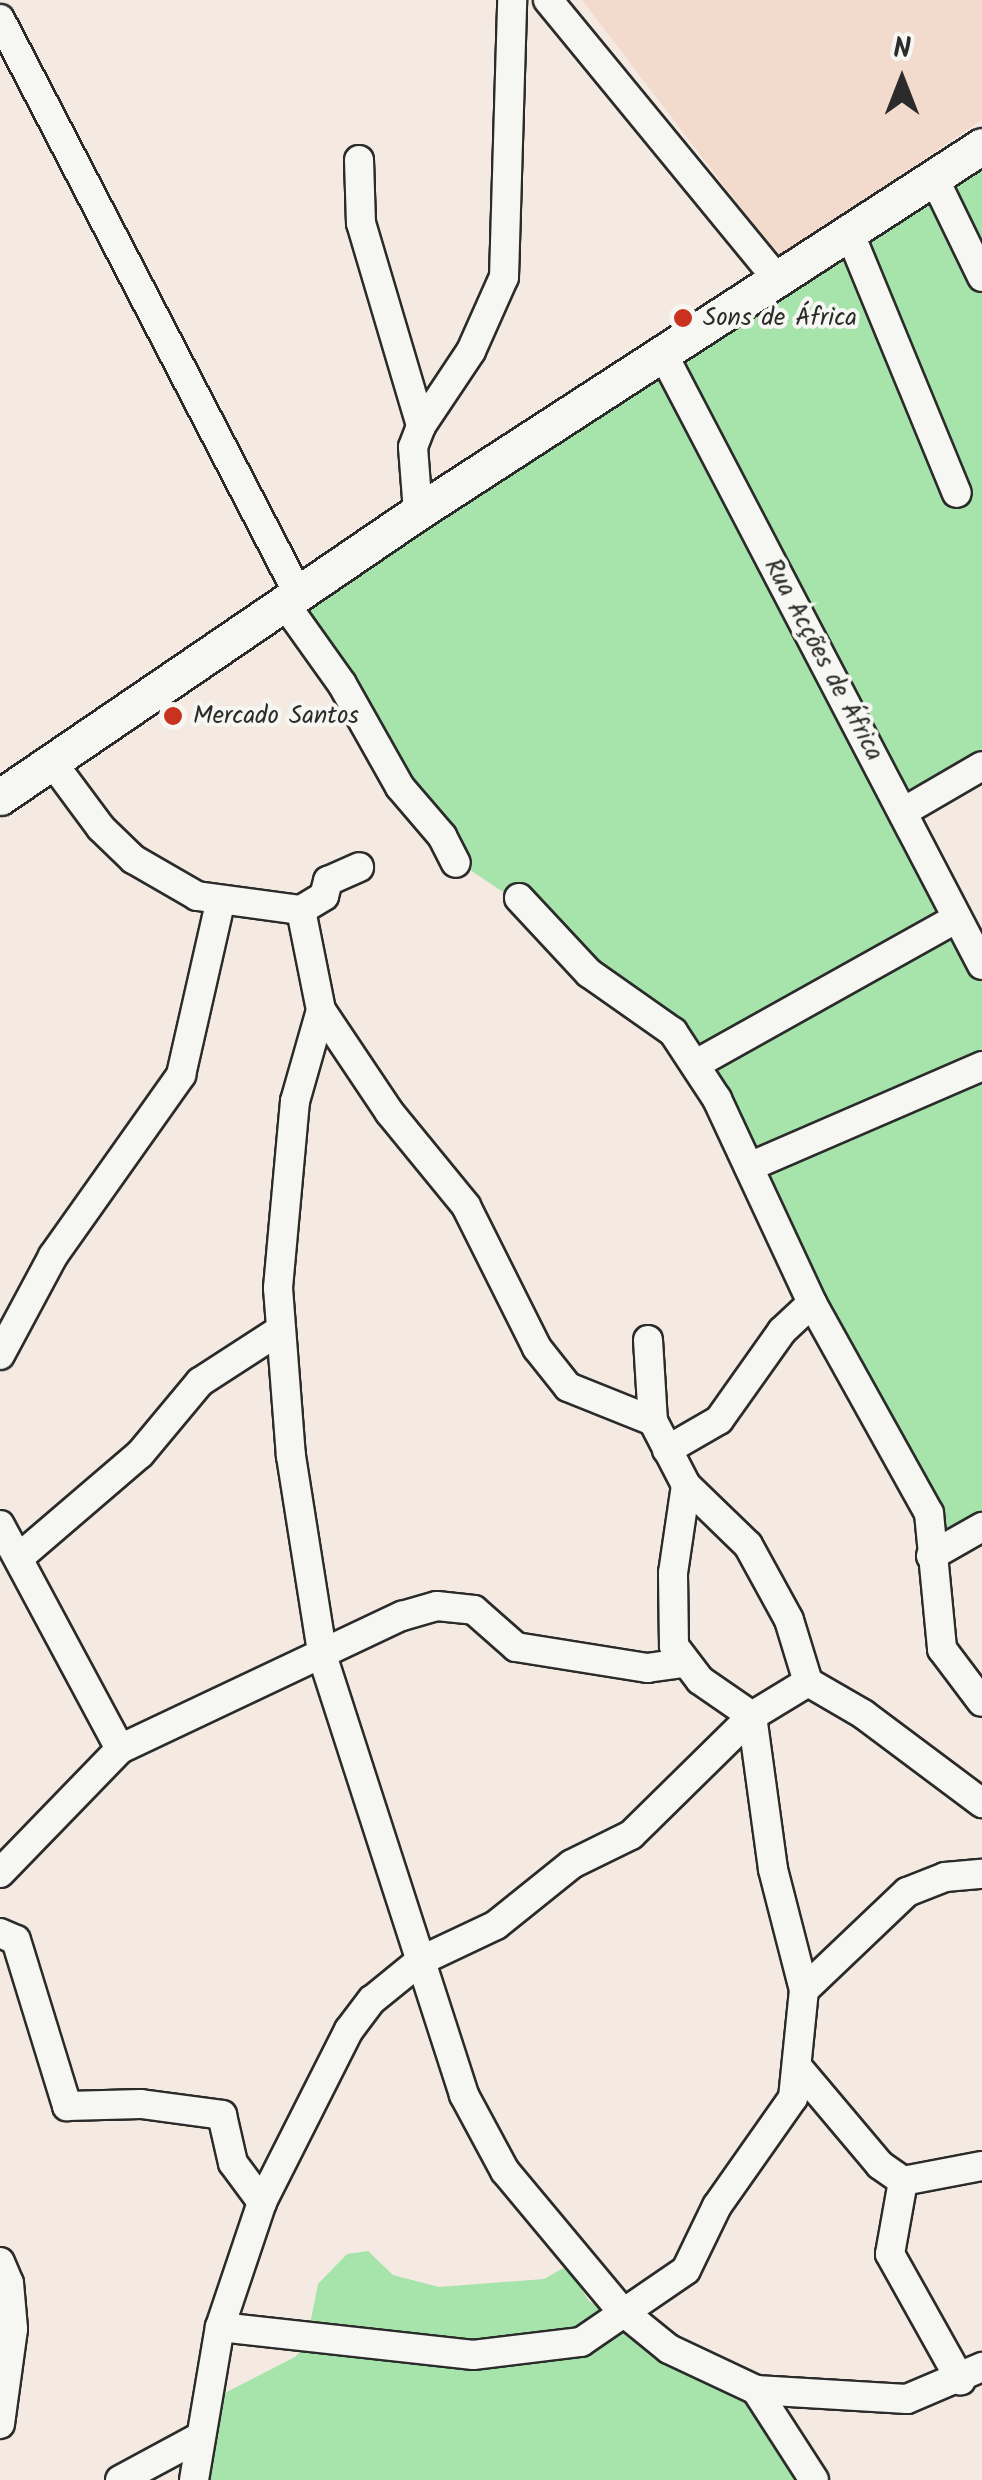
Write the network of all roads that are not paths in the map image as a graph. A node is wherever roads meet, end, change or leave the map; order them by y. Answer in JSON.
{"nodes":[{"id":1,"x":512,"y":0,"type":"edge"},
{"id":2,"x":548,"y":0,"type":"edge"},
{"id":3,"x":0,"y":19,"type":"edge"},
{"id":4,"x":982,"y":146,"type":"edge"},
{"id":5,"x":358,"y":160,"type":"dead end"},
{"id":6,"x":934,"y":178,"type":"junction"},
{"id":7,"x":850,"y":234,"type":"junction"},
{"id":8,"x":982,"y":277,"type":"edge"},
{"id":9,"x":779,"y":281,"type":"junction"},
{"id":10,"x":664,"y":356,"type":"junction"},
{"id":11,"x":421,"y":426,"type":"junction"},
{"id":12,"x":957,"y":493,"type":"dead end"},
{"id":13,"x":418,"y":512,"type":"junction"},
{"id":14,"x":292,"y":600,"type":"junction"},
{"id":15,"x":52,"y":762,"type":"junction"},
{"id":16,"x":982,"y":766,"type":"edge"},
{"id":17,"x":0,"y":797,"type":"edge"},
{"id":18,"x":903,"y":812,"type":"junction"},
{"id":19,"x":456,"y":863,"type":"dead end"},
{"id":20,"x":359,"y":867,"type":"dead end"},
{"id":21,"x":520,"y":898,"type":"dead end"},
{"id":22,"x":220,"y":904,"type":"junction"},
{"id":23,"x":301,"y":910,"type":"junction"},
{"id":24,"x":957,"y":918,"type":"junction"},
{"id":25,"x":982,"y":965,"type":"edge"},
{"id":26,"x":321,"y":1010,"type":"junction"},
{"id":27,"x":696,"y":1064,"type":"junction"},
{"id":28,"x":982,"y":1066,"type":"edge"},
{"id":29,"x":749,"y":1168,"type":"junction"},
{"id":30,"x":812,"y":1303,"type":"junction"},
{"id":31,"x":277,"y":1332,"type":"junction"},
{"id":32,"x":648,"y":1340,"type":"dead end"},
{"id":33,"x":0,"y":1355,"type":"edge"},
{"id":34,"x":653,"y":1421,"type":"junction"},
{"id":35,"x":667,"y":1450,"type":"junction"},
{"id":36,"x":686,"y":1485,"type":"junction"},
{"id":37,"x":0,"y":1525,"type":"edge"},
{"id":38,"x":982,"y":1526,"type":"edge"},
{"id":39,"x":22,"y":1555,"type":"junction"},
{"id":40,"x":931,"y":1556,"type":"junction"},
{"id":41,"x":323,"y":1658,"type":"junction"},
{"id":42,"x":682,"y":1663,"type":"junction"},
{"id":43,"x":808,"y":1682,"type":"junction"},
{"id":44,"x":982,"y":1702,"type":"edge"},
{"id":45,"x":752,"y":1716,"type":"junction"},
{"id":46,"x":120,"y":1750,"type":"junction"},
{"id":47,"x":982,"y":1803,"type":"edge"},
{"id":48,"x":0,"y":1873,"type":"edge"},
{"id":49,"x":982,"y":1874,"type":"edge"},
{"id":50,"x":0,"y":1933,"type":"edge"},
{"id":51,"x":420,"y":1961,"type":"junction"},
{"id":52,"x":804,"y":1990,"type":"junction"},
{"id":53,"x":800,"y":2070,"type":"junction"},
{"id":54,"x":982,"y":2166,"type":"edge"},
{"id":55,"x":903,"y":2181,"type":"junction"},
{"id":56,"x":262,"y":2202,"type":"junction"},
{"id":57,"x":0,"y":2262,"type":"edge"},
{"id":58,"x":620,"y":2310,"type":"junction"},
{"id":59,"x":220,"y":2326,"type":"junction"},
{"id":60,"x":972,"y":2374,"type":"edge"},
{"id":61,"x":756,"y":2390,"type":"junction"},
{"id":62,"x":0,"y":2424,"type":"edge"},
{"id":63,"x":200,"y":2437,"type":"junction"},
{"id":64,"x":120,"y":2480,"type":"edge"},
{"id":65,"x":194,"y":2480,"type":"edge"},
{"id":66,"x":814,"y":2480,"type":"edge"}],
"edges":[{"from":1,"to":11,"type":"street"},
{"from":2,"to":9,"type":"street"},
{"from":3,"to":14,"type":"street"},
{"from":4,"to":6,"type":"main road"},
{"from":5,"to":11,"type":"street"},
{"from":6,"to":7,"type":"main road"},
{"from":6,"to":8,"type":"street"},
{"from":7,"to":9,"type":"main road"},
{"from":7,"to":12,"type":"street"},
{"from":9,"to":10,"type":"main road"},
{"from":10,"to":13,"type":"main road"},
{"from":10,"to":18,"type":"street","name":"Rua Acções de África"},
{"from":11,"to":13,"type":"street"},
{"from":13,"to":14,"type":"main road"},
{"from":14,"to":15,"type":"main road"},
{"from":14,"to":19,"type":"street"},
{"from":15,"to":17,"type":"main road"},
{"from":15,"to":22,"type":"street"},
{"from":16,"to":18,"type":"street"},
{"from":18,"to":24,"type":"street","name":"Rua Acções de África"},
{"from":20,"to":23,"type":"street"},
{"from":21,"to":27,"type":"street"},
{"from":22,"to":23,"type":"street"},
{"from":22,"to":33,"type":"street"},
{"from":23,"to":26,"type":"street"},
{"from":24,"to":25,"type":"street","name":"Rua Acções de África"},
{"from":24,"to":27,"type":"street"},
{"from":26,"to":31,"type":"street"},
{"from":26,"to":34,"type":"street"},
{"from":27,"to":29,"type":"street"},
{"from":28,"to":29,"type":"street"},
{"from":29,"to":30,"type":"street"},
{"from":30,"to":35,"type":"street"},
{"from":30,"to":40,"type":"street"},
{"from":31,"to":39,"type":"street"},
{"from":31,"to":41,"type":"street"},
{"from":32,"to":34,"type":"street"},
{"from":34,"to":35,"type":"street"},
{"from":35,"to":36,"type":"street"},
{"from":36,"to":42,"type":"street"},
{"from":36,"to":43,"type":"street"},
{"from":37,"to":39,"type":"street"},
{"from":38,"to":40,"type":"street"},
{"from":39,"to":46,"type":"street"},
{"from":40,"to":44,"type":"street"},
{"from":41,"to":42,"type":"street"},
{"from":41,"to":46,"type":"street"},
{"from":41,"to":51,"type":"street"},
{"from":42,"to":45,"type":"street"},
{"from":43,"to":45,"type":"street"},
{"from":43,"to":47,"type":"street"},
{"from":45,"to":51,"type":"street"},
{"from":45,"to":52,"type":"street"},
{"from":46,"to":48,"type":"street"},
{"from":49,"to":52,"type":"street"},
{"from":50,"to":56,"type":"street"},
{"from":51,"to":56,"type":"street"},
{"from":51,"to":58,"type":"street"},
{"from":52,"to":53,"type":"street"},
{"from":53,"to":55,"type":"street"},
{"from":53,"to":58,"type":"street"},
{"from":54,"to":55,"type":"street"},
{"from":55,"to":60,"type":"street"},
{"from":56,"to":59,"type":"street"},
{"from":57,"to":62,"type":"street"},
{"from":58,"to":59,"type":"street"},
{"from":58,"to":61,"type":"street"},
{"from":59,"to":63,"type":"street"},
{"from":60,"to":61,"type":"street"},
{"from":61,"to":66,"type":"street"},
{"from":63,"to":64,"type":"street"},
{"from":63,"to":65,"type":"street"}]}
